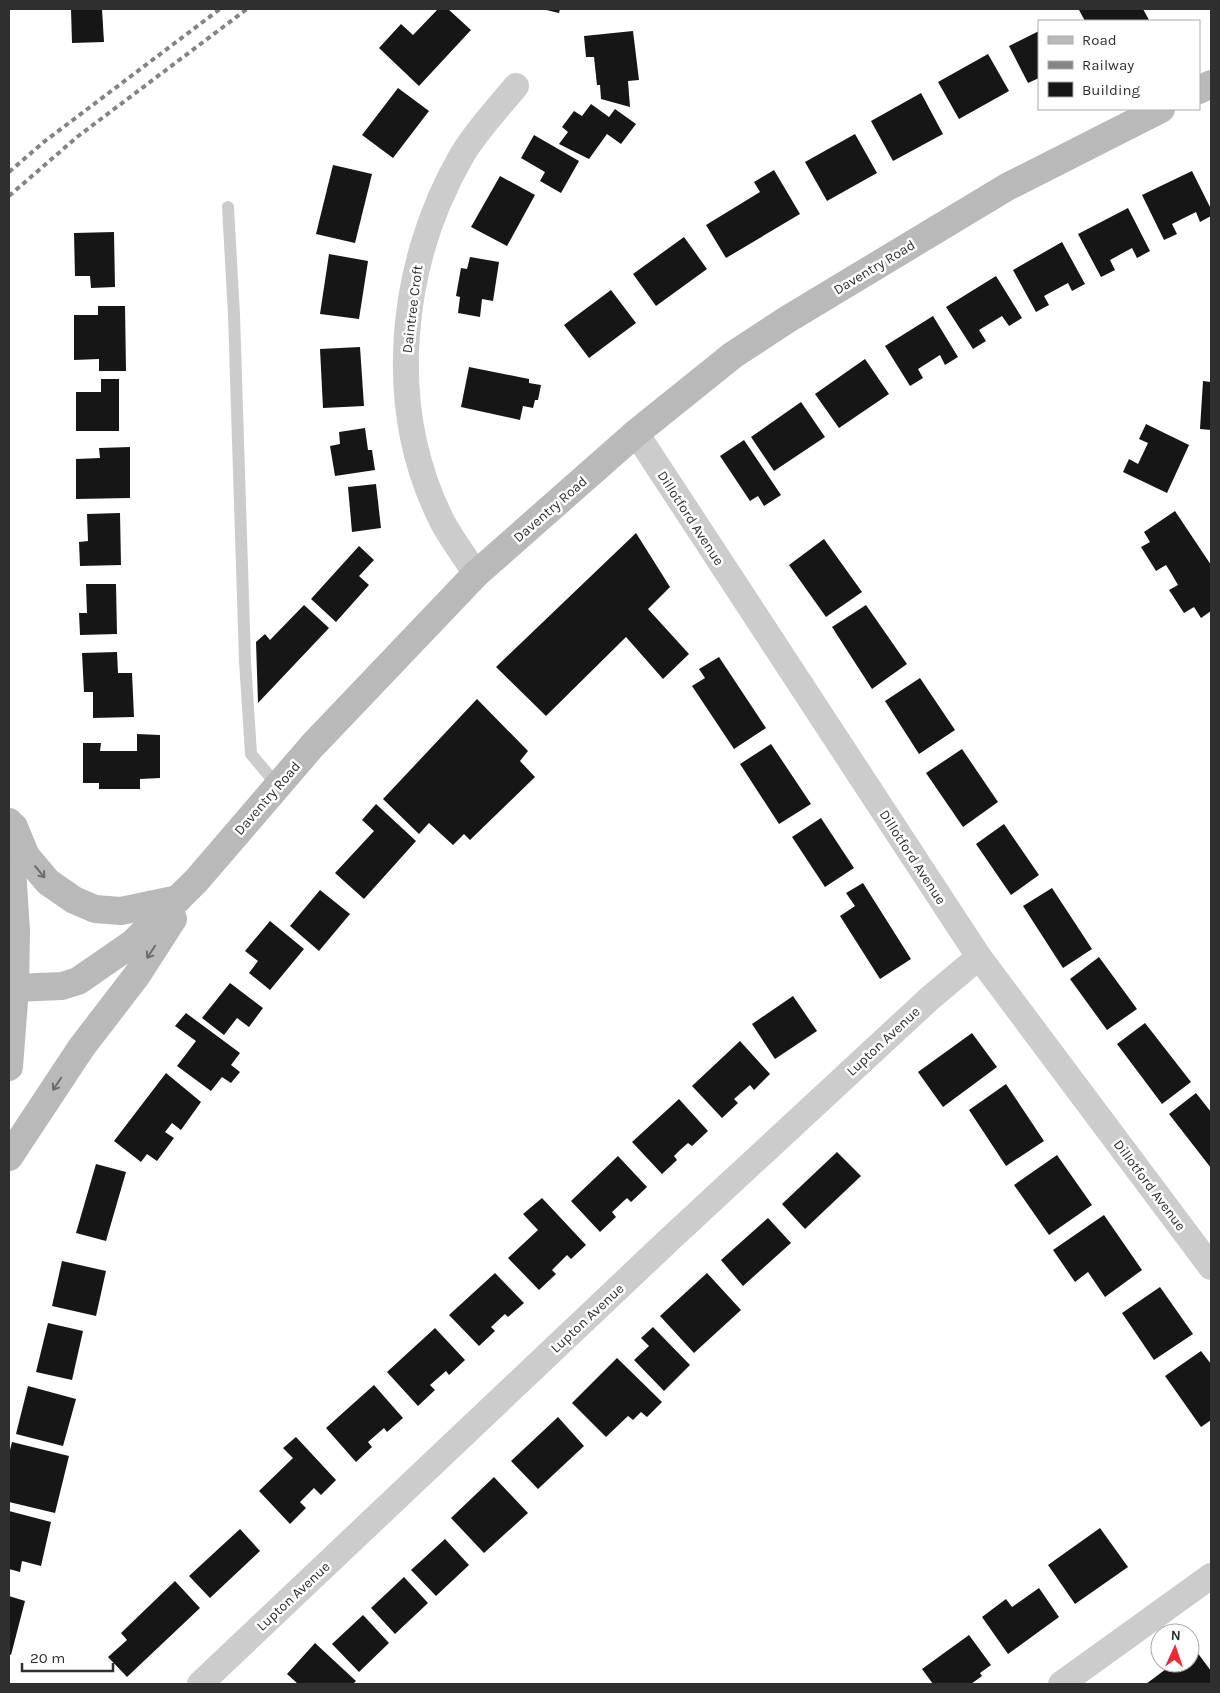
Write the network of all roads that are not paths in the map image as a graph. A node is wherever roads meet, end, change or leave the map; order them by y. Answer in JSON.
{"nodes":[{"id":1,"x":516,"y":86,"type":"dead end"},
{"id":2,"x":1159,"y":110,"type":"edge"},
{"id":3,"x":228,"y":207,"type":"dead end"},
{"id":4,"x":636,"y":433,"type":"junction"},
{"id":5,"x":476,"y":574,"type":"junction"},
{"id":6,"x":277,"y":785,"type":"junction"},
{"id":7,"x":9,"y":814,"type":"edge"},
{"id":8,"x":9,"y":822,"type":"edge"},
{"id":9,"x":187,"y":890,"type":"junction"},
{"id":10,"x":979,"y":957,"type":"junction"},
{"id":11,"x":15,"y":988,"type":"junction"},
{"id":12,"x":9,"y":1067,"type":"edge"},
{"id":13,"x":9,"y":1157,"type":"edge"},
{"id":14,"x":1211,"y":1266,"type":"edge"},
{"id":15,"x":1211,"y":1576,"type":"edge"},
{"id":16,"x":200,"y":1684,"type":"edge"},
{"id":17,"x":1061,"y":1684,"type":"edge"}],
"edges":[{"from":1,"to":5,"type":"street","name":"Daintree Croft"},
{"from":2,"to":4,"type":"street","name":"Daventry Road"},
{"from":3,"to":6,"type":"lane"},
{"from":4,"to":5,"type":"street","name":"Daventry Road"},
{"from":4,"to":10,"type":"street","name":"Dillotford Avenue"},
{"from":5,"to":6,"type":"street","name":"Daventry Road"},
{"from":6,"to":9,"type":"street","name":"Daventry Road"},
{"from":7,"to":9,"type":"street","one_way":true},
{"from":8,"to":11,"type":"street"},
{"from":9,"to":11,"type":"street","name":"Daventry Road"},
{"from":9,"to":13,"type":"street","one_way":true},
{"from":10,"to":14,"type":"street","name":"Dillotford Avenue"},
{"from":10,"to":16,"type":"street","name":"Lupton Avenue"},
{"from":11,"to":12,"type":"street"},
{"from":15,"to":17,"type":"street"}]}
